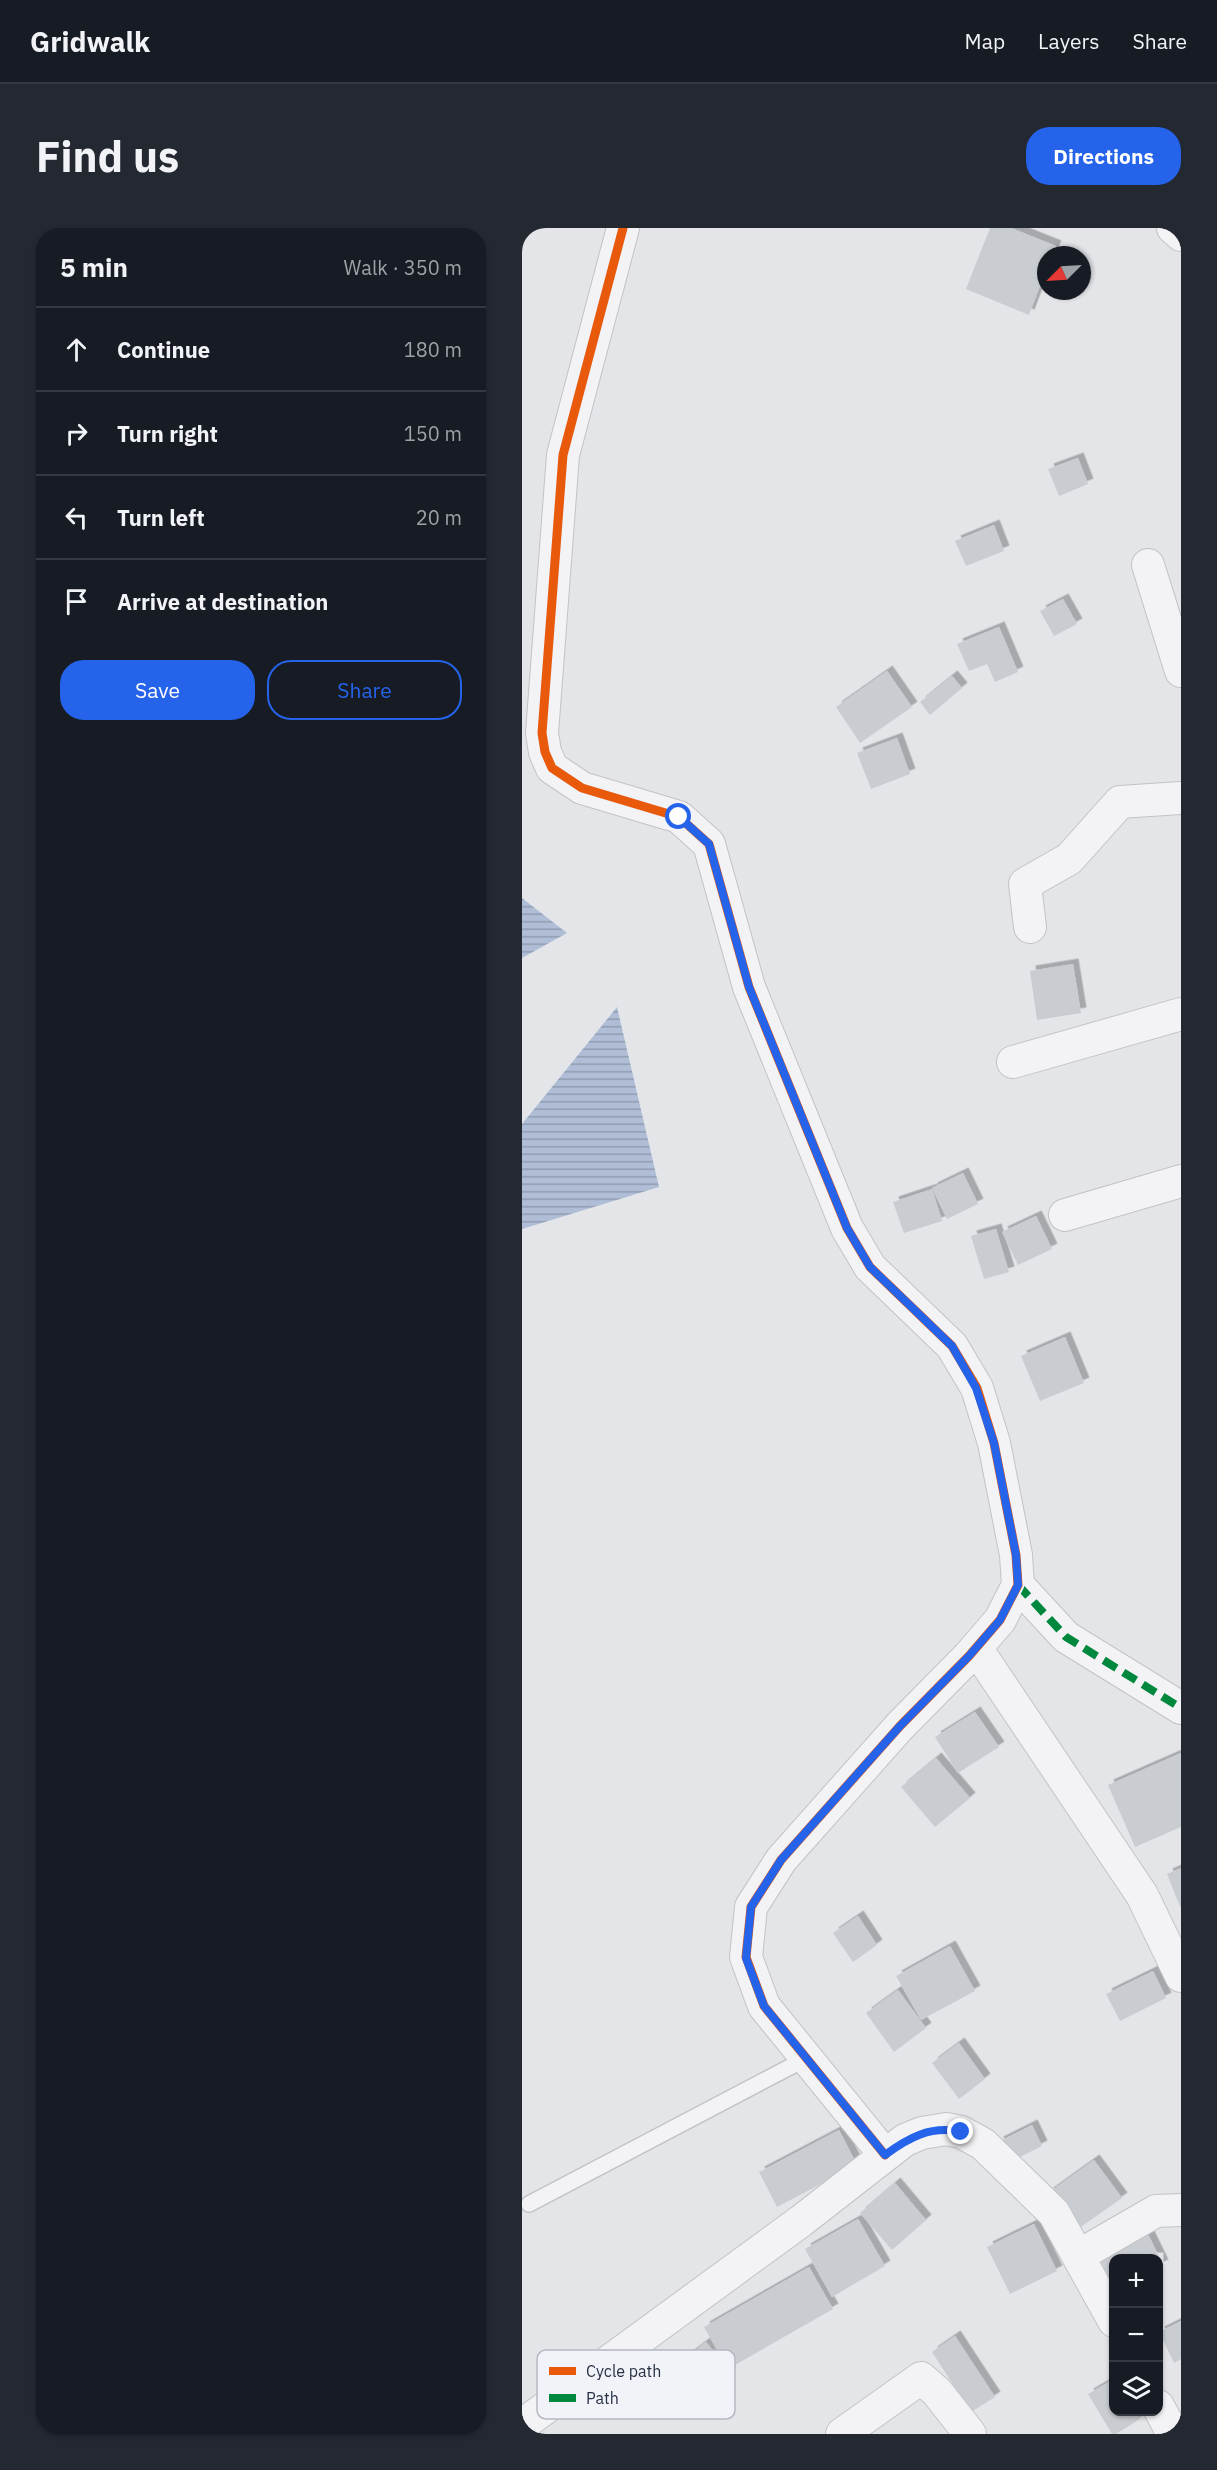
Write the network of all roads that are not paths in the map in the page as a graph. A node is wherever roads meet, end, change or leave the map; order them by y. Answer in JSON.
{"nodes":[{"id":1,"x":622,"y":228,"type":"edge"},
{"id":2,"x":1173,"y":228,"type":"edge"},
{"id":3,"x":1181,"y":235,"type":"edge"},
{"id":4,"x":1148,"y":565,"type":"dead end"},
{"id":5,"x":1181,"y":671,"type":"edge"},
{"id":6,"x":1181,"y":798,"type":"edge"},
{"id":7,"x":1030,"y":927,"type":"dead end"},
{"id":8,"x":1181,"y":1014,"type":"edge"},
{"id":9,"x":1013,"y":1062,"type":"dead end"},
{"id":10,"x":1181,"y":1181,"type":"edge"},
{"id":11,"x":1065,"y":1215,"type":"dead end"},
{"id":12,"x":1018,"y":1585,"type":"junction"},
{"id":13,"x":976,"y":1648,"type":"junction"},
{"id":14,"x":1181,"y":1708,"type":"edge"},
{"id":15,"x":1181,"y":1976,"type":"edge"},
{"id":16,"x":807,"y":2058,"type":"junction"},
{"id":17,"x":885,"y":2155,"type":"junction"},
{"id":18,"x":529,"y":2204,"type":"dead end"},
{"id":19,"x":1181,"y":2210,"type":"edge"},
{"id":20,"x":1078,"y":2256,"type":"junction"},
{"id":21,"x":1109,"y":2314,"type":"edge"},
{"id":22,"x":625,"y":2350,"type":"edge"},
{"id":23,"x":537,"y":2414,"type":"edge"},
{"id":24,"x":1163,"y":2415,"type":"edge"},
{"id":25,"x":522,"y":2425,"type":"edge"},
{"id":26,"x":842,"y":2434,"type":"edge"},
{"id":27,"x":970,"y":2434,"type":"edge"},
{"id":28,"x":1173,"y":2434,"type":"edge"}],
"edges":[{"from":1,"to":12,"type":"street"},
{"from":2,"to":3,"type":"street"},
{"from":4,"to":5,"type":"street"},
{"from":6,"to":7,"type":"street"},
{"from":8,"to":9,"type":"street"},
{"from":10,"to":11,"type":"street"},
{"from":12,"to":13,"type":"street"},
{"from":12,"to":14,"type":"street"},
{"from":13,"to":15,"type":"street"},
{"from":13,"to":16,"type":"street"},
{"from":16,"to":17,"type":"street"},
{"from":16,"to":18,"type":"lane"},
{"from":17,"to":20,"type":"street"},
{"from":17,"to":22,"type":"street"},
{"from":19,"to":20,"type":"street"},
{"from":20,"to":21,"type":"street"},
{"from":23,"to":25,"type":"street"},
{"from":24,"to":28,"type":"street"},
{"from":26,"to":27,"type":"street"}]}
